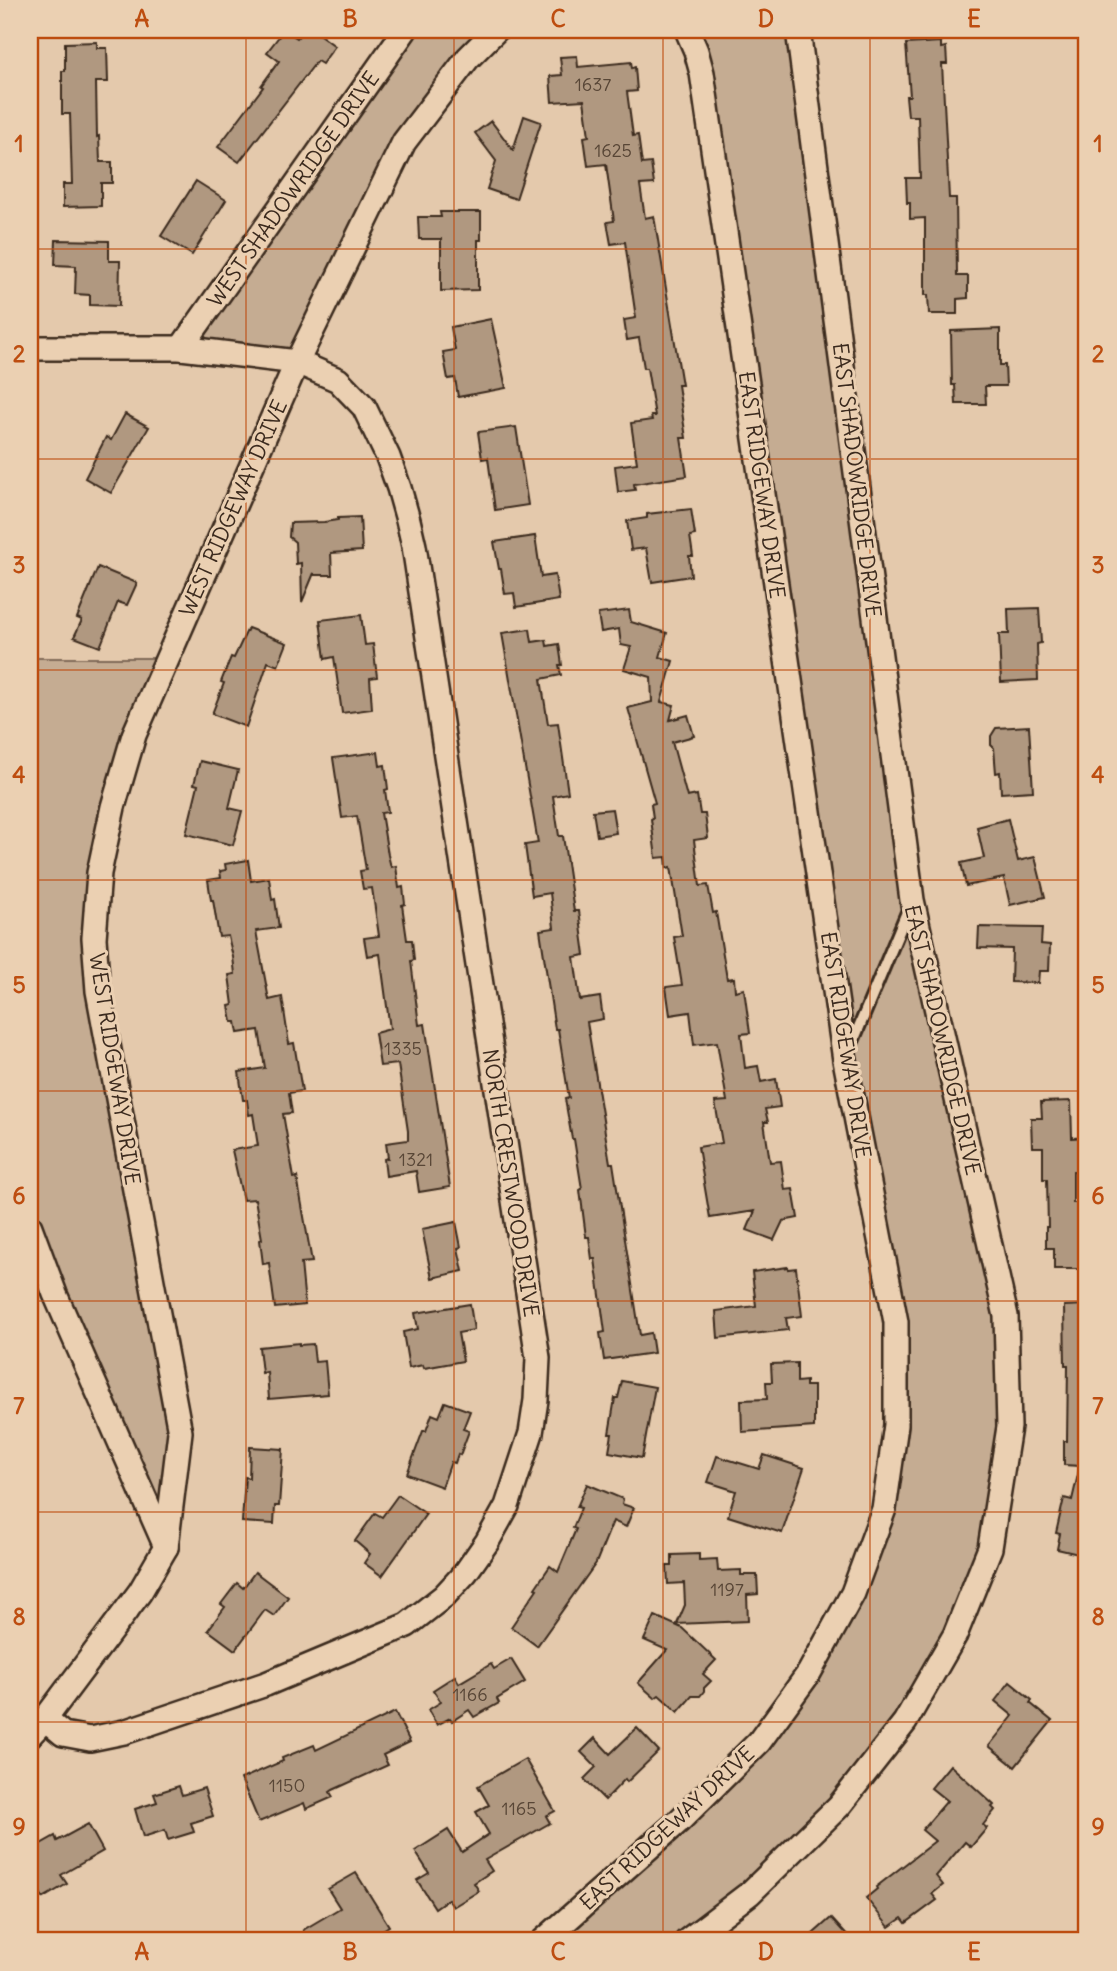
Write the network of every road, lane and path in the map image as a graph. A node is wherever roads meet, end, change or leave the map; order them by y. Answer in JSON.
{"nodes":[{"id":1,"x":405,"y":30,"type":"edge"},
{"id":2,"x":496,"y":30,"type":"edge"},
{"id":3,"x":687,"y":30,"type":"edge"},
{"id":4,"x":798,"y":30,"type":"edge"},
{"id":5,"x":30,"y":348,"type":"edge"},
{"id":6,"x":181,"y":348,"type":"junction"},
{"id":7,"x":298,"y":362,"type":"junction"},
{"id":8,"x":912,"y":900,"type":"junction"},
{"id":9,"x":845,"y":1060,"type":"junction"},
{"id":10,"x":30,"y":1227,"type":"edge"},
{"id":11,"x":166,"y":1547,"type":"junction"},
{"id":12,"x":37,"y":1727,"type":"edge"},
{"id":13,"x":543,"y":1941,"type":"edge"},
{"id":14,"x":687,"y":1941,"type":"edge"}],
"edges":[{"from":1,"to":6,"type":"street","name":"WEST SHADOWRIDGE DRIVE"},
{"from":2,"to":7,"type":"street","name":"WEST RIDGEWAY DRIVE"},
{"from":3,"to":9,"type":"street","name":"EAST RIDGEWAY DRIVE"},
{"from":4,"to":8,"type":"street","name":"EAST SHADOWRIDGE DRIVE"},
{"from":5,"to":6,"type":"street","name":"NORTH CRESTWOOD DRIVE"},
{"from":6,"to":7,"type":"street","name":"NORTH CRESTWOOD DRIVE"},
{"from":7,"to":11,"type":"street","name":"WEST RIDGEWAY DRIVE"},
{"from":7,"to":12,"type":"street","name":"NORTH CRESTWOOD DRIVE"},
{"from":8,"to":9,"type":"lane"},
{"from":8,"to":14,"type":"street","name":"EAST SHADOWRIDGE DRIVE"},
{"from":9,"to":13,"type":"street","name":"EAST RIDGEWAY DRIVE"},
{"from":10,"to":11,"type":"street"},
{"from":11,"to":12,"type":"street","name":"WEST RIDGEWAY DRIVE"}]}
